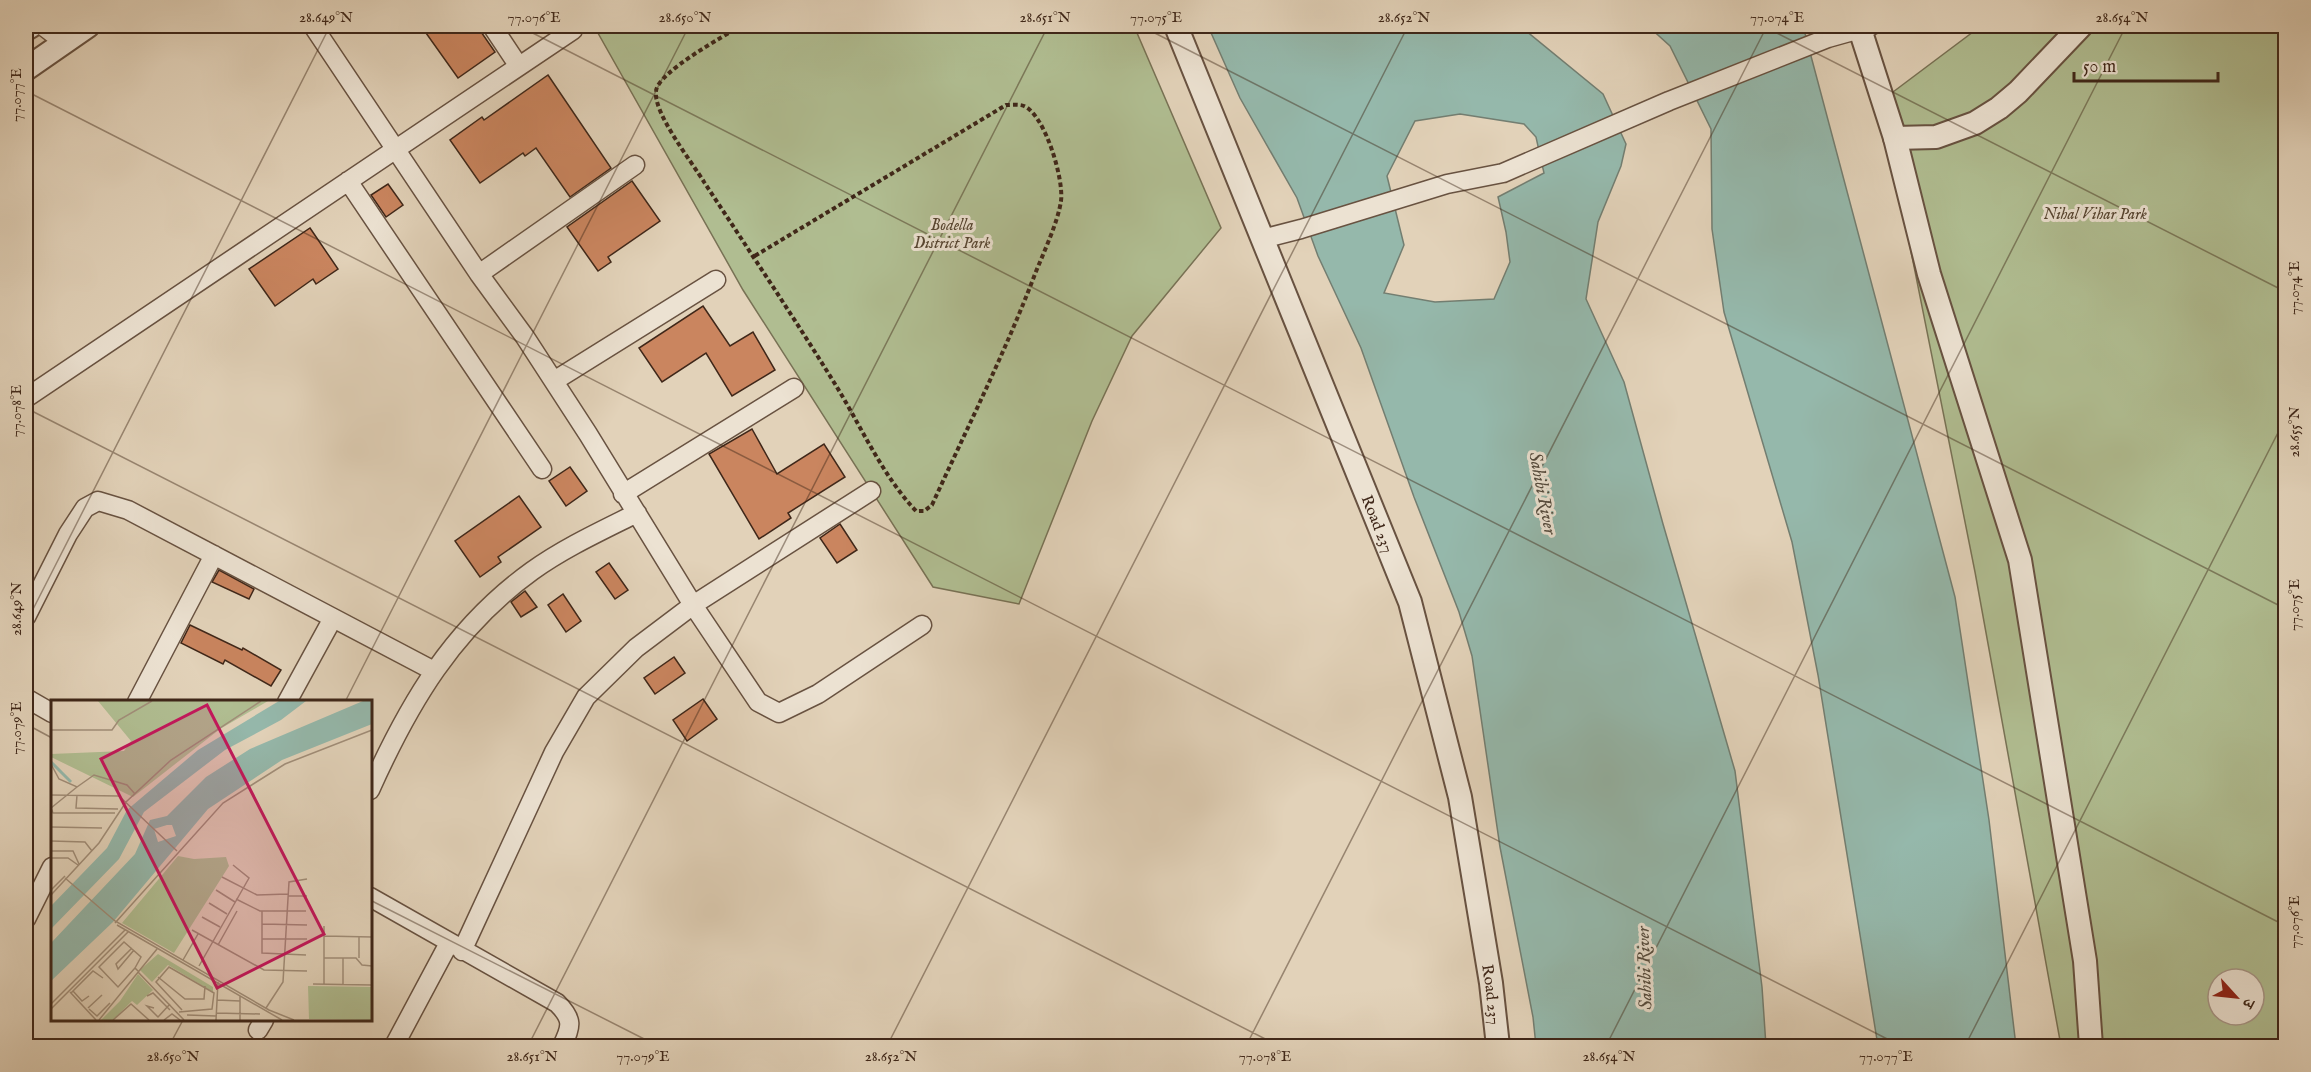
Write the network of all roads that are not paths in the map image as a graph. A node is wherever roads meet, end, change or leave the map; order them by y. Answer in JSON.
{"nodes":[{"id":1,"x":31,"y":26,"type":"edge"},
{"id":2,"x":43,"y":26,"type":"edge"},
{"id":3,"x":88,"y":26,"type":"edge"},
{"id":4,"x":313,"y":26,"type":"edge"},
{"id":5,"x":492,"y":26,"type":"edge"},
{"id":6,"x":1176,"y":26,"type":"edge"},
{"id":7,"x":2081,"y":26,"type":"edge"},
{"id":8,"x":1864,"y":27,"type":"edge"},
{"id":9,"x":26,"y":30,"type":"edge"},
{"id":10,"x":573,"y":30,"type":"dead end"},
{"id":11,"x":64,"y":42,"type":"junction"},
{"id":12,"x":518,"y":65,"type":"junction"},
{"id":13,"x":26,"y":69,"type":"edge"},
{"id":14,"x":1895,"y":138,"type":"junction"},
{"id":15,"x":395,"y":149,"type":"junction"},
{"id":16,"x":635,"y":165,"type":"dead end"},
{"id":17,"x":348,"y":181,"type":"junction"},
{"id":18,"x":1262,"y":239,"type":"junction"},
{"id":19,"x":479,"y":274,"type":"junction"},
{"id":20,"x":716,"y":280,"type":"dead end"},
{"id":21,"x":554,"y":381,"type":"junction"},
{"id":22,"x":794,"y":388,"type":"dead end"},
{"id":23,"x":26,"y":398,"type":"edge"},
{"id":24,"x":542,"y":469,"type":"dead end"},
{"id":25,"x":871,"y":492,"type":"dead end"},
{"id":26,"x":623,"y":494,"type":"junction"},
{"id":27,"x":637,"y":513,"type":"junction"},
{"id":28,"x":214,"y":555,"type":"junction"},
{"id":29,"x":693,"y":605,"type":"junction"},
{"id":30,"x":26,"y":617,"type":"edge"},
{"id":31,"x":333,"y":618,"type":"junction"},
{"id":32,"x":922,"y":625,"type":"dead end"},
{"id":33,"x":434,"y":671,"type":"junction"},
{"id":34,"x":26,"y":698,"type":"edge"},
{"id":35,"x":138,"y":700,"type":"edge"},
{"id":36,"x":288,"y":700,"type":"edge"},
{"id":37,"x":51,"y":712,"type":"edge"},
{"id":38,"x":372,"y":786,"type":"edge"},
{"id":39,"x":51,"y":869,"type":"edge"},
{"id":40,"x":372,"y":898,"type":"edge"},
{"id":41,"x":26,"y":919,"type":"edge"},
{"id":42,"x":456,"y":947,"type":"junction"},
{"id":43,"x":394,"y":1047,"type":"edge"},
{"id":44,"x":562,"y":1047,"type":"edge"},
{"id":45,"x":1498,"y":1047,"type":"edge"},
{"id":46,"x":2091,"y":1047,"type":"edge"}],
"edges":[{"from":1,"to":9,"type":"street"},
{"from":2,"to":11,"type":"street"},
{"from":3,"to":11,"type":"street"},
{"from":4,"to":15,"type":"street"},
{"from":5,"to":12,"type":"street"},
{"from":6,"to":18,"type":"street","name":"Road 237"},
{"from":7,"to":14,"type":"street"},
{"from":8,"to":14,"type":"street"},
{"from":8,"to":18,"type":"street"},
{"from":10,"to":12,"type":"street"},
{"from":11,"to":13,"type":"street"},
{"from":12,"to":15,"type":"street"},
{"from":14,"to":46,"type":"street"},
{"from":15,"to":17,"type":"street"},
{"from":15,"to":19,"type":"street"},
{"from":16,"to":19,"type":"street"},
{"from":17,"to":23,"type":"street"},
{"from":17,"to":24,"type":"street"},
{"from":18,"to":45,"type":"street","name":"Road 237"},
{"from":19,"to":21,"type":"street"},
{"from":20,"to":21,"type":"street"},
{"from":21,"to":26,"type":"street"},
{"from":22,"to":26,"type":"street"},
{"from":25,"to":29,"type":"street"},
{"from":26,"to":27,"type":"street"},
{"from":27,"to":29,"type":"street"},
{"from":27,"to":33,"type":"street"},
{"from":28,"to":30,"type":"street"},
{"from":28,"to":31,"type":"street"},
{"from":28,"to":35,"type":"street"},
{"from":29,"to":32,"type":"street"},
{"from":29,"to":42,"type":"street"},
{"from":31,"to":33,"type":"street"},
{"from":31,"to":36,"type":"street"},
{"from":33,"to":38,"type":"street"},
{"from":34,"to":37,"type":"street"},
{"from":39,"to":41,"type":"street"},
{"from":40,"to":42,"type":"street"},
{"from":42,"to":43,"type":"street"},
{"from":42,"to":44,"type":"street"}]}
